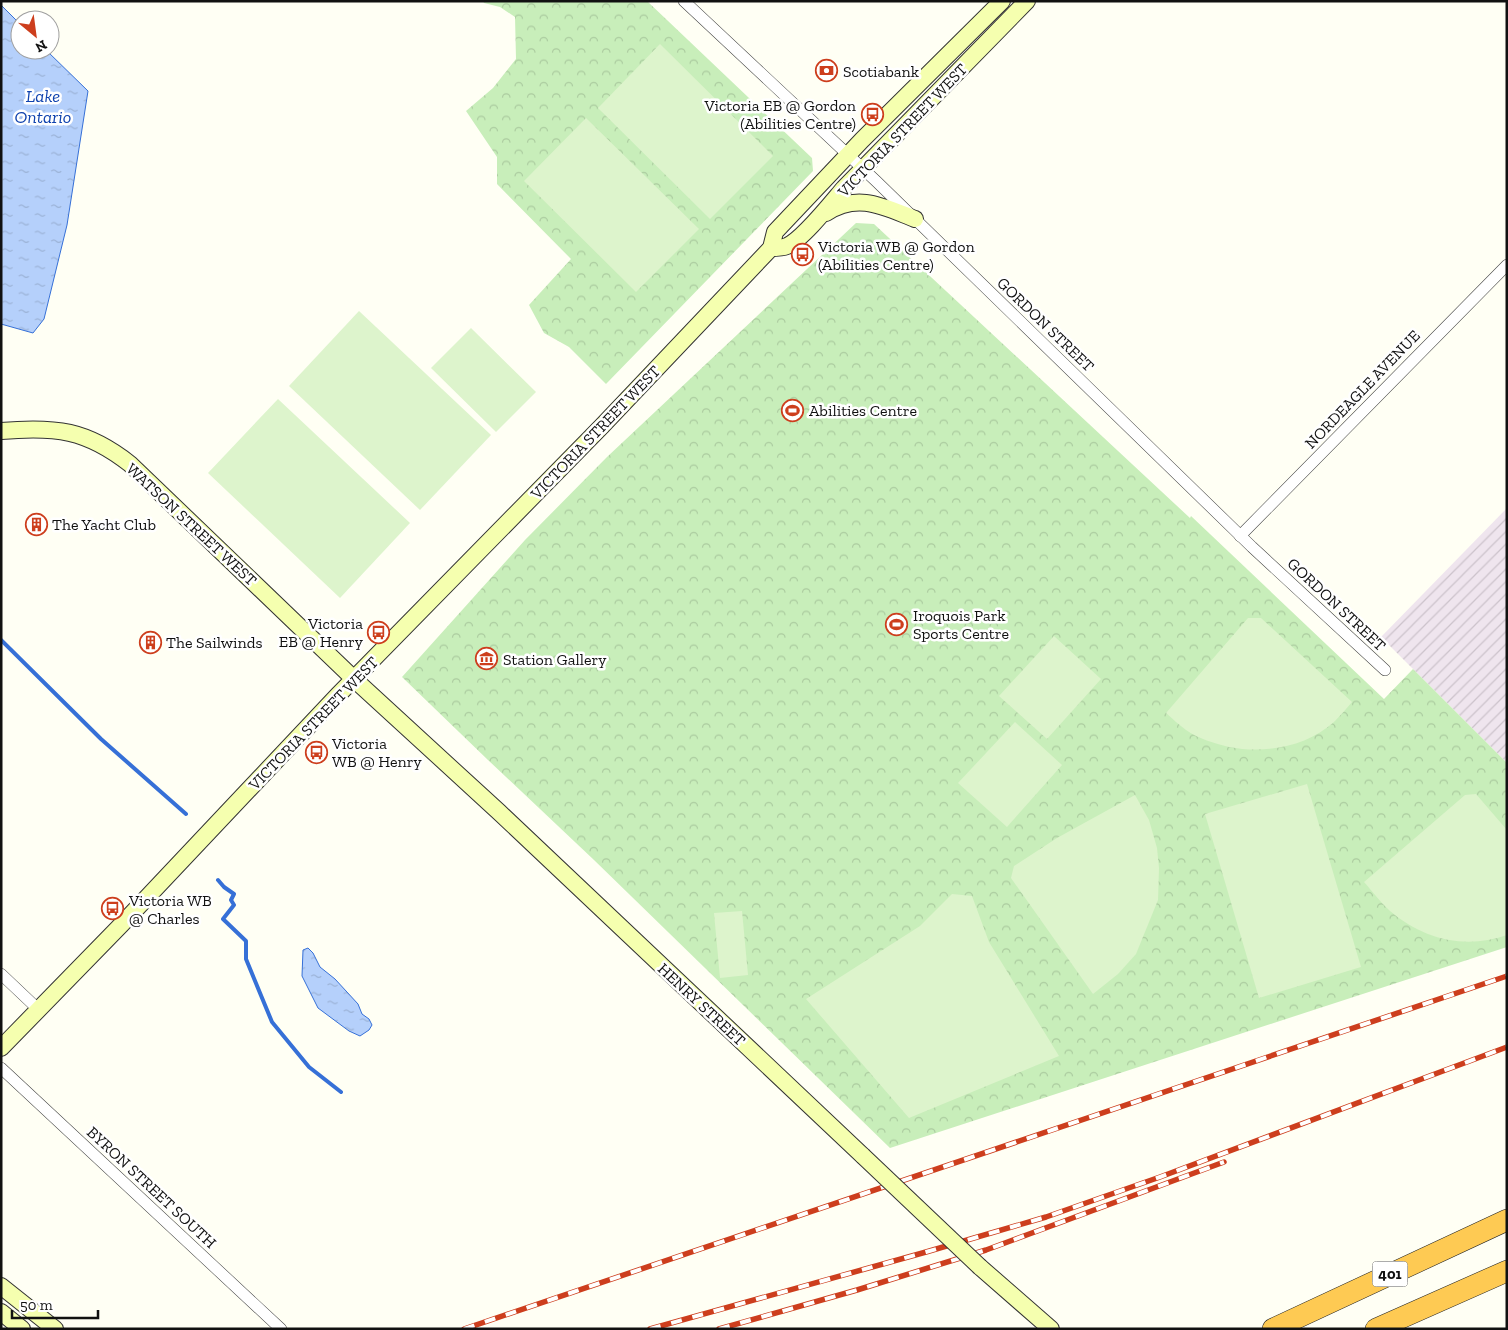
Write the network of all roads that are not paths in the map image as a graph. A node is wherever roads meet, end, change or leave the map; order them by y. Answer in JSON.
{"nodes":[{"id":1,"x":684,"y":1,"type":"edge"},
{"id":2,"x":1002,"y":1,"type":"edge"},
{"id":3,"x":1027,"y":1,"type":"edge"},
{"id":4,"x":848,"y":155,"type":"junction"},
{"id":5,"x":863,"y":169,"type":"junction"},
{"id":6,"x":820,"y":216,"type":"junction"},
{"id":7,"x":915,"y":219,"type":"junction"},
{"id":8,"x":772,"y":248,"type":"junction"},
{"id":9,"x":1507,"y":265,"type":"edge"},
{"id":10,"x":1,"y":431,"type":"edge"},
{"id":11,"x":1240,"y":536,"type":"junction"},
{"id":12,"x":1384,"y":670,"type":"dead end"},
{"id":13,"x":354,"y":679,"type":"junction"},
{"id":14,"x":1,"y":974,"type":"edge"},
{"id":15,"x":39,"y":1010,"type":"junction"},
{"id":16,"x":1,"y":1048,"type":"edge"},
{"id":17,"x":1,"y":1068,"type":"edge"},
{"id":18,"x":1507,"y":1220,"type":"edge"},
{"id":19,"x":1507,"y":1272,"type":"edge"},
{"id":20,"x":1,"y":1286,"type":"edge"},
{"id":21,"x":1,"y":1312,"type":"edge"},
{"id":22,"x":22,"y":1329,"type":"edge"},
{"id":23,"x":55,"y":1329,"type":"edge"},
{"id":24,"x":281,"y":1329,"type":"edge"},
{"id":25,"x":1050,"y":1329,"type":"edge"},
{"id":26,"x":1273,"y":1329,"type":"edge"},
{"id":27,"x":1376,"y":1329,"type":"edge"},
{"id":28,"x":1391,"y":1329,"type":"edge"}],
"edges":[{"from":1,"to":4,"type":"street","name":"GORDON STREET"},
{"from":2,"to":4,"type":"main road","name":"VICTORIA STREET WEST"},
{"from":3,"to":5,"type":"main road","name":"VICTORIA STREET WEST"},
{"from":4,"to":5,"type":"street","name":"GORDON STREET"},
{"from":4,"to":8,"type":"main road","name":"VICTORIA STREET WEST"},
{"from":5,"to":6,"type":"main road","name":"VICTORIA STREET WEST"},
{"from":5,"to":7,"type":"street","name":"GORDON STREET"},
{"from":6,"to":7,"type":"main road"},
{"from":6,"to":8,"type":"main road","name":"VICTORIA STREET WEST"},
{"from":7,"to":11,"type":"street","name":"GORDON STREET"},
{"from":8,"to":13,"type":"main road","name":"VICTORIA STREET WEST"},
{"from":9,"to":11,"type":"street","name":"NORDEAGLE AVENUE"},
{"from":10,"to":13,"type":"main road","name":"WATSON STREET WEST"},
{"from":11,"to":12,"type":"street","name":"GORDON STREET"},
{"from":13,"to":15,"type":"main road","name":"VICTORIA STREET WEST"},
{"from":13,"to":25,"type":"main road","name":"HENRY STREET","bridge":true},
{"from":14,"to":15,"type":"street"},
{"from":15,"to":16,"type":"main road","name":"VICTORIA STREET WEST"},
{"from":17,"to":24,"type":"street","name":"BYRON STREET SOUTH"},
{"from":18,"to":26,"type":"highway","number":"401"},
{"from":19,"to":27,"type":"highway"},
{"from":19,"to":28,"type":"highway"},
{"from":20,"to":23,"type":"main road"},
{"from":21,"to":22,"type":"main road"}]}
